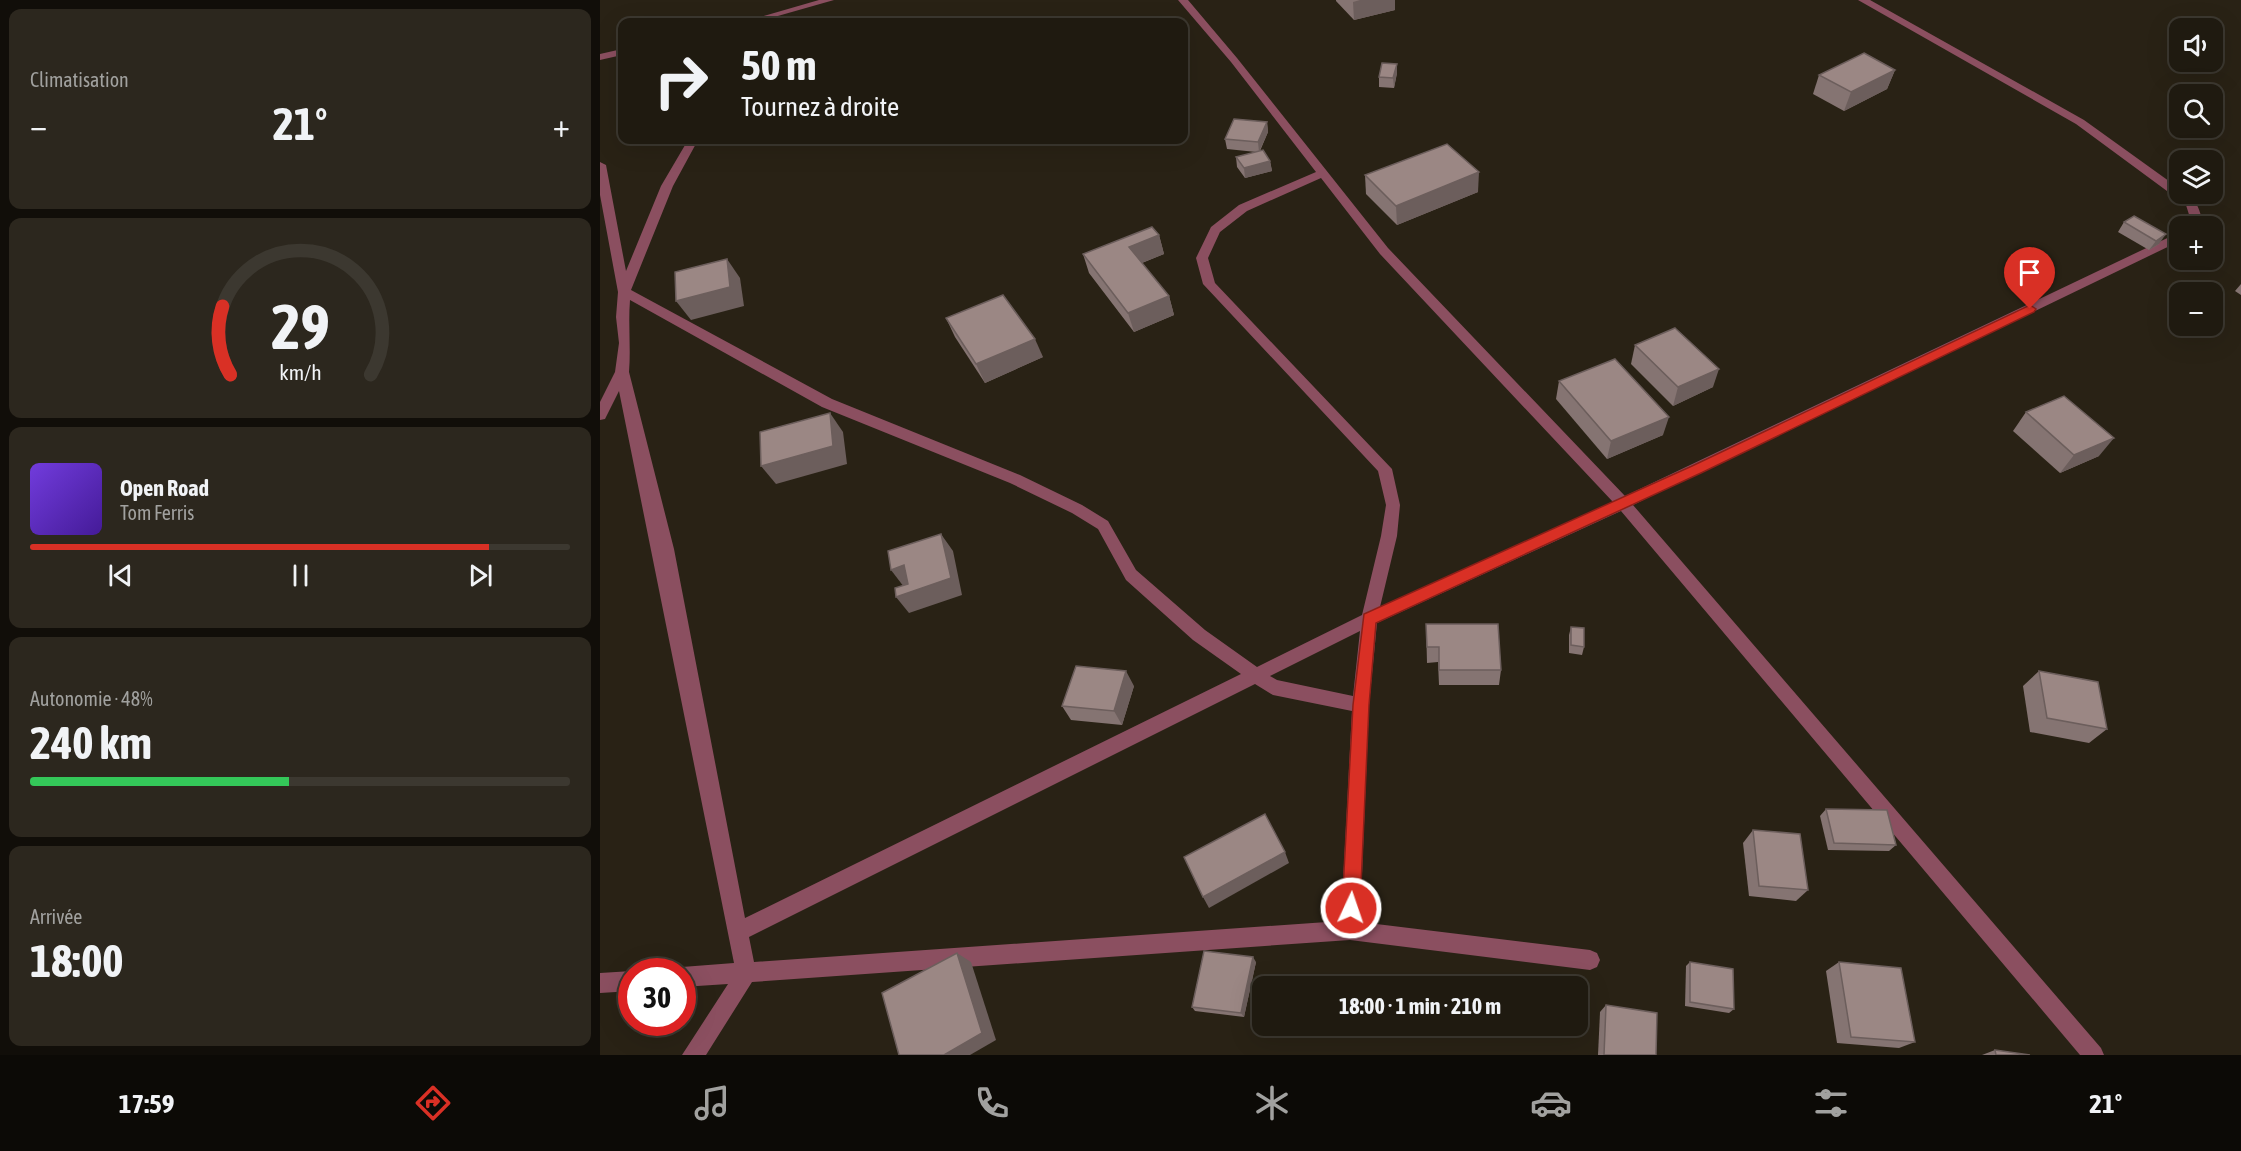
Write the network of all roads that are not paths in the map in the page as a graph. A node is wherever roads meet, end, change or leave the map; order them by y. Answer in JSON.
{"nodes":[{"id":1,"x":782,"y":0,"type":"edge"},
{"id":2,"x":829,"y":0,"type":"edge"},
{"id":3,"x":1182,"y":0,"type":"edge"},
{"id":4,"x":1863,"y":0,"type":"edge"},
{"id":5,"x":777,"y":18,"type":"edge"},
{"id":6,"x":780,"y":18,"type":"edge"},
{"id":7,"x":618,"y":53,"type":"edge"},
{"id":8,"x":600,"y":57,"type":"edge"},
{"id":9,"x":691,"y":144,"type":"edge"},
{"id":10,"x":600,"y":165,"type":"edge"},
{"id":11,"x":1322,"y":173,"type":"junction"},
{"id":12,"x":2195,"y":216,"type":"edge"},
{"id":13,"x":2169,"y":241,"type":"edge"},
{"id":14,"x":624,"y":292,"type":"junction"},
{"id":15,"x":622,"y":372,"type":"junction"},
{"id":16,"x":600,"y":415,"type":"edge"},
{"id":17,"x":1623,"y":502,"type":"junction"},
{"id":18,"x":1369,"y":619,"type":"junction"},
{"id":19,"x":1255,"y":675,"type":"junction"},
{"id":20,"x":1361,"y":705,"type":"junction"},
{"id":21,"x":1350,"y":930,"type":"junction"},
{"id":22,"x":738,"y":932,"type":"junction"},
{"id":23,"x":1590,"y":960,"type":"dead end"},
{"id":24,"x":746,"y":973,"type":"junction"},
{"id":25,"x":696,"y":976,"type":"edge"},
{"id":26,"x":618,"y":982,"type":"edge"},
{"id":27,"x":600,"y":983,"type":"edge"},
{"id":28,"x":692,"y":1055,"type":"edge"},
{"id":29,"x":2094,"y":1055,"type":"edge"}],
"edges":[{"from":1,"to":5,"type":"street"},
{"from":2,"to":6,"type":"street"},
{"from":3,"to":11,"type":"street"},
{"from":4,"to":12,"type":"street"},
{"from":7,"to":8,"type":"street"},
{"from":9,"to":14,"type":"street"},
{"from":10,"to":14,"type":"street"},
{"from":11,"to":17,"type":"street"},
{"from":11,"to":18,"type":"street"},
{"from":13,"to":17,"type":"street"},
{"from":14,"to":15,"type":"street"},
{"from":14,"to":19,"type":"street"},
{"from":15,"to":16,"type":"street"},
{"from":15,"to":22,"type":"street"},
{"from":17,"to":18,"type":"street"},
{"from":17,"to":29,"type":"street"},
{"from":18,"to":19,"type":"street"},
{"from":18,"to":20,"type":"street"},
{"from":19,"to":20,"type":"street"},
{"from":19,"to":22,"type":"street"},
{"from":20,"to":21,"type":"street"},
{"from":21,"to":23,"type":"street"},
{"from":21,"to":24,"type":"street"},
{"from":22,"to":24,"type":"street"},
{"from":24,"to":25,"type":"street"},
{"from":24,"to":28,"type":"street"},
{"from":26,"to":27,"type":"street"}]}
